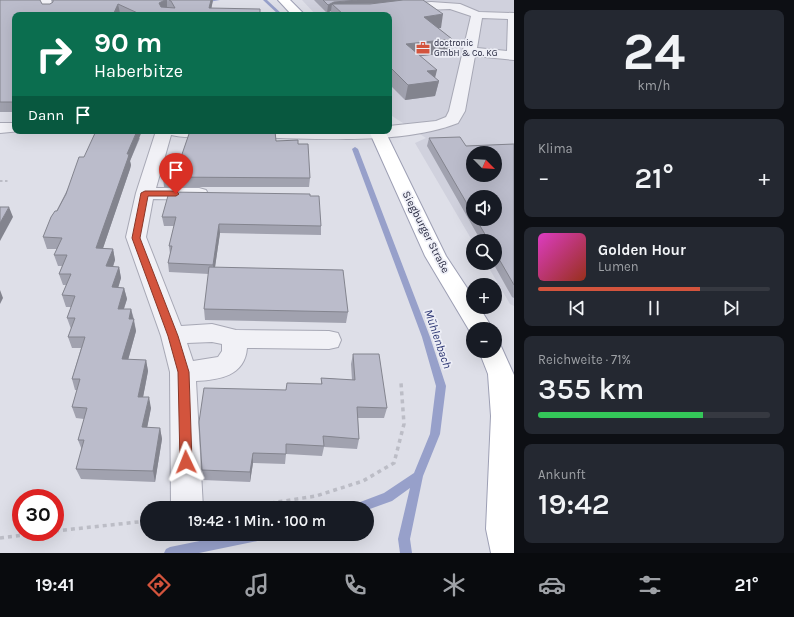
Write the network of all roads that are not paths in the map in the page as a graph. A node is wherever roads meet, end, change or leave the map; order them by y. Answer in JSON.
{"nodes":[{"id":1,"x":284,"y":0,"type":"edge"},
{"id":2,"x":514,"y":6,"type":"edge"},
{"id":3,"x":465,"y":8,"type":"edge"},
{"id":4,"x":388,"y":10,"type":"edge"},
{"id":5,"x":296,"y":12,"type":"edge"},
{"id":6,"x":470,"y":51,"type":"junction"},
{"id":7,"x":0,"y":128,"type":"edge"},
{"id":8,"x":12,"y":128,"type":"edge"},
{"id":9,"x":392,"y":130,"type":"edge"},
{"id":10,"x":163,"y":134,"type":"edge"},
{"id":11,"x":378,"y":134,"type":"edge"},
{"id":12,"x":145,"y":193,"type":"junction"},
{"id":13,"x":214,"y":194,"type":"edge"},
{"id":14,"x":477,"y":322,"type":"edge"},
{"id":15,"x":173,"y":336,"type":"junction"},
{"id":16,"x":234,"y":339,"type":"junction"},
{"id":17,"x":328,"y":340,"type":"dead end"},
{"id":18,"x":494,"y":358,"type":"edge"},
{"id":19,"x":184,"y":372,"type":"junction"},
{"id":20,"x":187,"y":501,"type":"edge"},
{"id":21,"x":507,"y":553,"type":"edge"}],
"edges":[{"from":1,"to":5,"type":"main road"},
{"from":2,"to":3,"type":"street"},
{"from":3,"to":4,"type":"street"},
{"from":3,"to":6,"type":"street"},
{"from":3,"to":6,"type":"street"},
{"from":6,"to":9,"type":"street"},
{"from":7,"to":8,"type":"street"},
{"from":10,"to":12,"type":"street"},
{"from":11,"to":14,"type":"main road","name":"Siegburger Straße"},
{"from":12,"to":13,"type":"street"},
{"from":12,"to":15,"type":"street"},
{"from":15,"to":16,"type":"street"},
{"from":15,"to":19,"type":"street"},
{"from":16,"to":17,"type":"street"},
{"from":16,"to":19,"type":"street"},
{"from":18,"to":21,"type":"main road"},
{"from":19,"to":20,"type":"street"}]}
